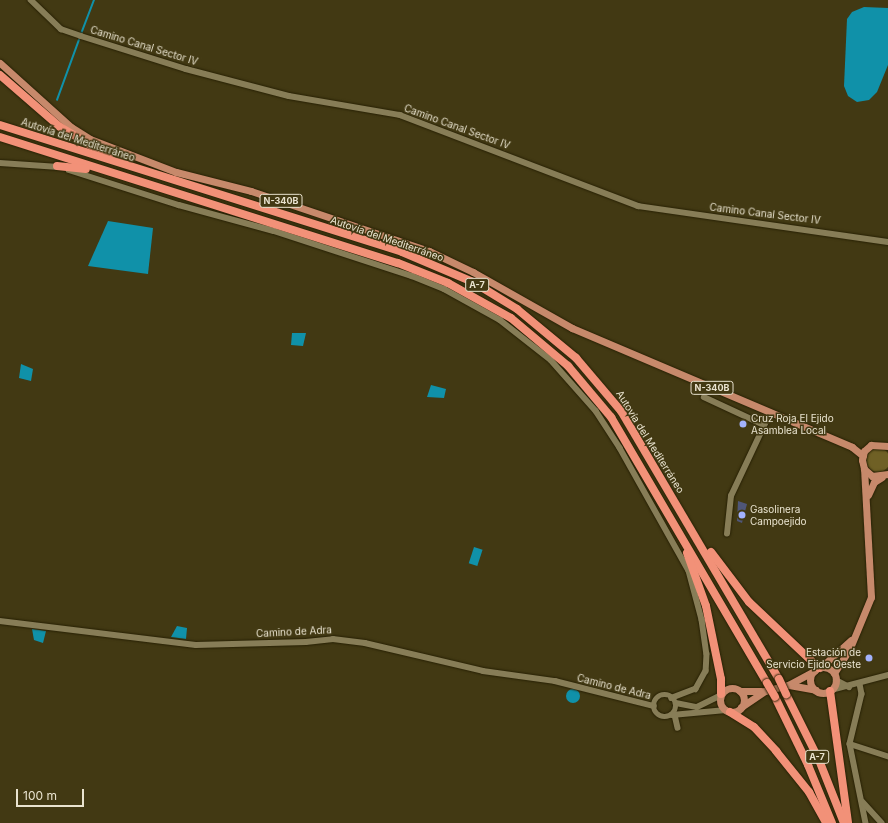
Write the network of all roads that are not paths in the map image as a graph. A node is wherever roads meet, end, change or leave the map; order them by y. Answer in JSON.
{"nodes":[{"id":1,"x":31,"y":0,"type":"edge"},
{"id":2,"x":0,"y":63,"type":"edge"},
{"id":3,"x":0,"y":75,"type":"edge"},
{"id":4,"x":0,"y":125,"type":"edge"},
{"id":5,"x":0,"y":137,"type":"edge"},
{"id":6,"x":0,"y":164,"type":"edge"},
{"id":7,"x":57,"y":166,"type":"junction"},
{"id":8,"x":143,"y":170,"type":"junction"},
{"id":9,"x":119,"y":175,"type":"junction"},
{"id":10,"x":888,"y":242,"type":"edge"},
{"id":11,"x":704,"y":397,"type":"dead end"},
{"id":12,"x":770,"y":413,"type":"junction"},
{"id":13,"x":764,"y":424,"type":"junction"},
{"id":14,"x":886,"y":444,"type":"edge"},
{"id":15,"x":852,"y":447,"type":"junction"},
{"id":16,"x":867,"y":448,"type":"junction"},
{"id":17,"x":863,"y":456,"type":"junction"},
{"id":18,"x":864,"y":469,"type":"junction"},
{"id":19,"x":885,"y":476,"type":"edge"},
{"id":20,"x":670,"y":491,"type":"junction"},
{"id":21,"x":660,"y":496,"type":"junction"},
{"id":22,"x":867,"y":499,"type":"junction"},
{"id":23,"x":727,"y":534,"type":"dead end"},
{"id":24,"x":0,"y":621,"type":"edge"},
{"id":25,"x":858,"y":631,"type":"junction"},
{"id":26,"x":818,"y":669,"type":"junction"},
{"id":27,"x":888,"y":675,"type":"edge"},
{"id":28,"x":835,"y":677,"type":"junction"},
{"id":29,"x":860,"y":684,"type":"junction"},
{"id":30,"x":788,"y":685,"type":"junction"},
{"id":31,"x":766,"y":687,"type":"junction"},
{"id":32,"x":849,"y":687,"type":"junction"},
{"id":33,"x":816,"y":690,"type":"junction"},
{"id":34,"x":831,"y":690,"type":"junction"},
{"id":35,"x":740,"y":691,"type":"junction"},
{"id":36,"x":721,"y":695,"type":"junction"},
{"id":37,"x":672,"y":698,"type":"junction"},
{"id":38,"x":676,"y":703,"type":"junction"},
{"id":39,"x":654,"y":706,"type":"junction"},
{"id":40,"x":741,"y":707,"type":"junction"},
{"id":41,"x":728,"y":711,"type":"junction"},
{"id":42,"x":673,"y":715,"type":"junction"},
{"id":43,"x":678,"y":728,"type":"dead end"},
{"id":44,"x":850,"y":744,"type":"junction"},
{"id":45,"x":888,"y":756,"type":"edge"},
{"id":46,"x":860,"y":796,"type":"junction"},
{"id":47,"x":826,"y":823,"type":"edge"},
{"id":48,"x":832,"y":823,"type":"edge"},
{"id":49,"x":844,"y":823,"type":"edge"},
{"id":50,"x":848,"y":823,"type":"edge"},
{"id":51,"x":866,"y":823,"type":"edge"},
{"id":52,"x":882,"y":823,"type":"edge"}],
"edges":[{"from":1,"to":10,"type":"street","name":"Camino Canal Sector IV"},
{"from":2,"to":12,"type":"main road","number":"N-340B"},
{"from":3,"to":8,"type":"highway"},
{"from":4,"to":8,"type":"highway","name":"Autovía del Mediterráneo","number":"A-7"},
{"from":5,"to":9,"type":"highway","name":"Autovía del Mediterráneo","number":"A-7"},
{"from":6,"to":7,"type":"street"},
{"from":7,"to":9,"type":"highway"},
{"from":7,"to":37,"type":"street"},
{"from":8,"to":20,"type":"highway","name":"Autovía del Mediterráneo","number":"A-7"},
{"from":9,"to":21,"type":"highway","name":"Autovía del Mediterráneo","number":"A-7"},
{"from":11,"to":13,"type":"street"},
{"from":12,"to":13,"type":"street"},
{"from":12,"to":15,"type":"main road","number":"N-340B"},
{"from":13,"to":23,"type":"street"},
{"from":14,"to":16,"type":"main road","number":"N-340B"},
{"from":15,"to":16,"type":"main road","number":"N-340B"},
{"from":15,"to":17,"type":"main road","number":"N-340B"},
{"from":16,"to":17,"type":"main road"},
{"from":17,"to":18,"type":"main road"},
{"from":18,"to":19,"type":"main road"},
{"from":18,"to":22,"type":"main road"},
{"from":19,"to":22,"type":"main road"},
{"from":20,"to":26,"type":"highway"},
{"from":20,"to":49,"type":"highway","name":"Autovía del Mediterráneo","number":"A-7","bridge":true},
{"from":21,"to":31,"type":"highway","name":"Autovía del Mediterráneo","number":"A-7"},
{"from":21,"to":36,"type":"highway"},
{"from":22,"to":25,"type":"main road"},
{"from":24,"to":39,"type":"street","name":"Camino de Adra"},
{"from":25,"to":26,"type":"main road"},
{"from":25,"to":28,"type":"main road"},
{"from":26,"to":28,"type":"main road"},
{"from":26,"to":30,"type":"main road"},
{"from":26,"to":33,"type":"main road"},
{"from":27,"to":29,"type":"street"},
{"from":28,"to":32,"type":"street"},
{"from":28,"to":34,"type":"main road"},
{"from":29,"to":32,"type":"street"},
{"from":29,"to":44,"type":"street"},
{"from":30,"to":31,"type":"main road"},
{"from":30,"to":33,"type":"main road"},
{"from":31,"to":35,"type":"main road"},
{"from":31,"to":40,"type":"main road"},
{"from":31,"to":48,"type":"highway","name":"Autovía del Mediterráneo","number":"A-7","bridge":true},
{"from":32,"to":34,"type":"street"},
{"from":33,"to":34,"type":"main road"},
{"from":34,"to":50,"type":"highway"},
{"from":35,"to":36,"type":"main road"},
{"from":35,"to":40,"type":"main road"},
{"from":36,"to":38,"type":"street"},
{"from":36,"to":41,"type":"main road"},
{"from":37,"to":38,"type":"street"},
{"from":37,"to":39,"type":"street"},
{"from":38,"to":42,"type":"street"},
{"from":39,"to":42,"type":"street"},
{"from":40,"to":41,"type":"main road"},
{"from":41,"to":42,"type":"street"},
{"from":41,"to":47,"type":"highway"},
{"from":42,"to":43,"type":"street"},
{"from":44,"to":45,"type":"street"},
{"from":44,"to":46,"type":"street"},
{"from":46,"to":51,"type":"street"},
{"from":46,"to":52,"type":"street"}]}
